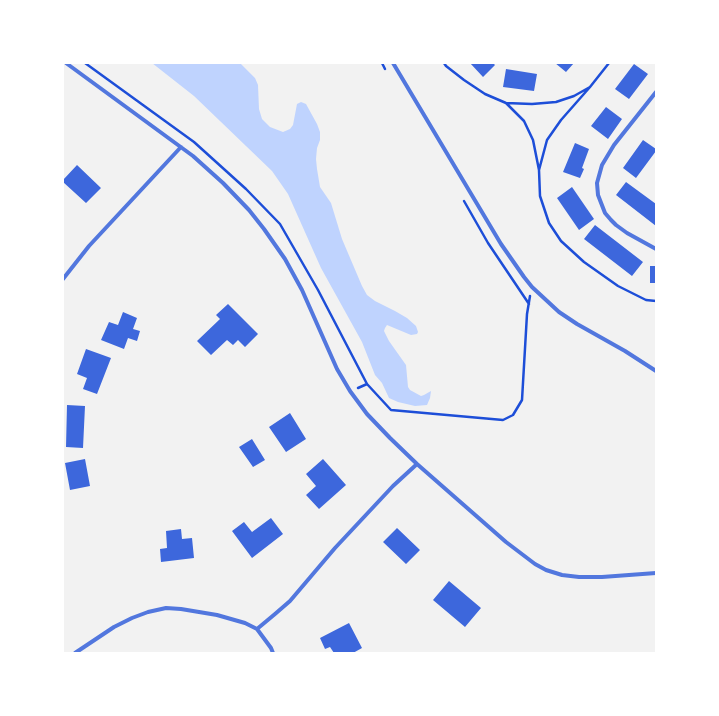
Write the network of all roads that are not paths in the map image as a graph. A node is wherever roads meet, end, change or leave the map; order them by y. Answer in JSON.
{"nodes":[{"id":1,"x":66,"y":63,"type":"edge"},
{"id":2,"x":393,"y":63,"type":"edge"},
{"id":3,"x":656,"y":92,"type":"edge"},
{"id":4,"x":181,"y":147,"type":"junction"},
{"id":5,"x":656,"y":249,"type":"edge"},
{"id":6,"x":63,"y":279,"type":"edge"},
{"id":7,"x":656,"y":371,"type":"edge"},
{"id":8,"x":417,"y":464,"type":"junction"},
{"id":9,"x":656,"y":573,"type":"edge"},
{"id":10,"x":257,"y":629,"type":"junction"},
{"id":11,"x":75,"y":653,"type":"edge"},
{"id":12,"x":273,"y":653,"type":"edge"}],
"edges":[{"from":1,"to":4,"type":"street"},
{"from":2,"to":7,"type":"street"},
{"from":3,"to":5,"type":"street"},
{"from":4,"to":6,"type":"street"},
{"from":4,"to":8,"type":"street"},
{"from":8,"to":9,"type":"street"},
{"from":8,"to":10,"type":"street"},
{"from":10,"to":11,"type":"street"},
{"from":10,"to":12,"type":"street"}]}
